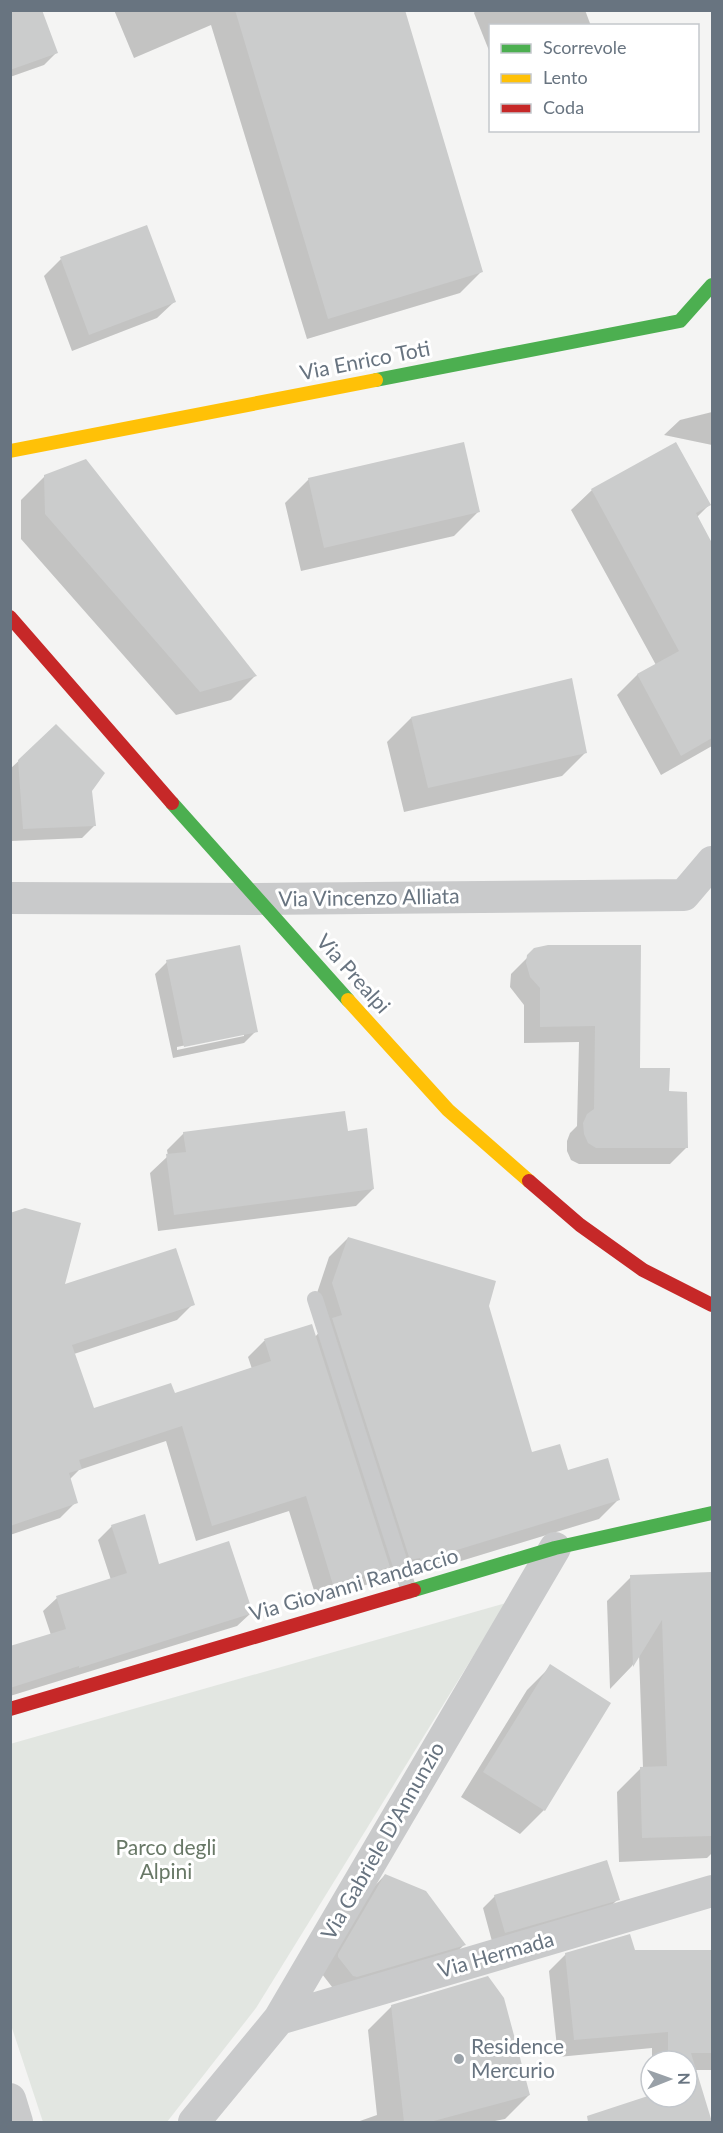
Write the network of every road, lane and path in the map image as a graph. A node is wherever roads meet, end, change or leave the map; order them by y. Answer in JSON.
{"nodes":[{"id":1,"x":712,"y":285,"type":"edge"},
{"id":2,"x":10,"y":451,"type":"edge"},
{"id":3,"x":10,"y":617,"type":"edge"},
{"id":4,"x":712,"y":862,"type":"edge"},
{"id":5,"x":10,"y":898,"type":"edge"},
{"id":6,"x":256,"y":899,"type":"junction"},
{"id":7,"x":315,"y":1299,"type":"dead end"},
{"id":8,"x":712,"y":1305,"type":"edge"},
{"id":9,"x":712,"y":1513,"type":"edge"},
{"id":10,"x":555,"y":1548,"type":"junction"},
{"id":11,"x":409,"y":1591,"type":"junction"},
{"id":12,"x":10,"y":1709,"type":"edge"},
{"id":13,"x":712,"y":1891,"type":"edge"},
{"id":14,"x":279,"y":2019,"type":"junction"},
{"id":15,"x":10,"y":2099,"type":"edge"},
{"id":16,"x":17,"y":2122,"type":"edge"},
{"id":17,"x":194,"y":2122,"type":"edge"}],
"edges":[{"from":1,"to":2,"type":"street","name":"Via Enrico Toti"},
{"from":3,"to":6,"type":"street","name":"Via Prealpi"},
{"from":4,"to":6,"type":"street","name":"Via Vincenzo Alliata"},
{"from":5,"to":6,"type":"street","name":"Via Vincenzo Alliata"},
{"from":6,"to":8,"type":"street","name":"Via Prealpi"},
{"from":7,"to":11,"type":"lane"},
{"from":9,"to":10,"type":"street","name":"Via Giovanni Randaccio"},
{"from":10,"to":11,"type":"street","name":"Via Giovanni Randaccio"},
{"from":10,"to":14,"type":"street","name":"Via Gabriele D'Annunzio"},
{"from":11,"to":12,"type":"street","name":"Via Giovanni Randaccio"},
{"from":13,"to":14,"type":"street","name":"Via Hermada"},
{"from":14,"to":17,"type":"street","name":"Via Gabriele D'Annunzio"},
{"from":15,"to":16,"type":"street"}]}
